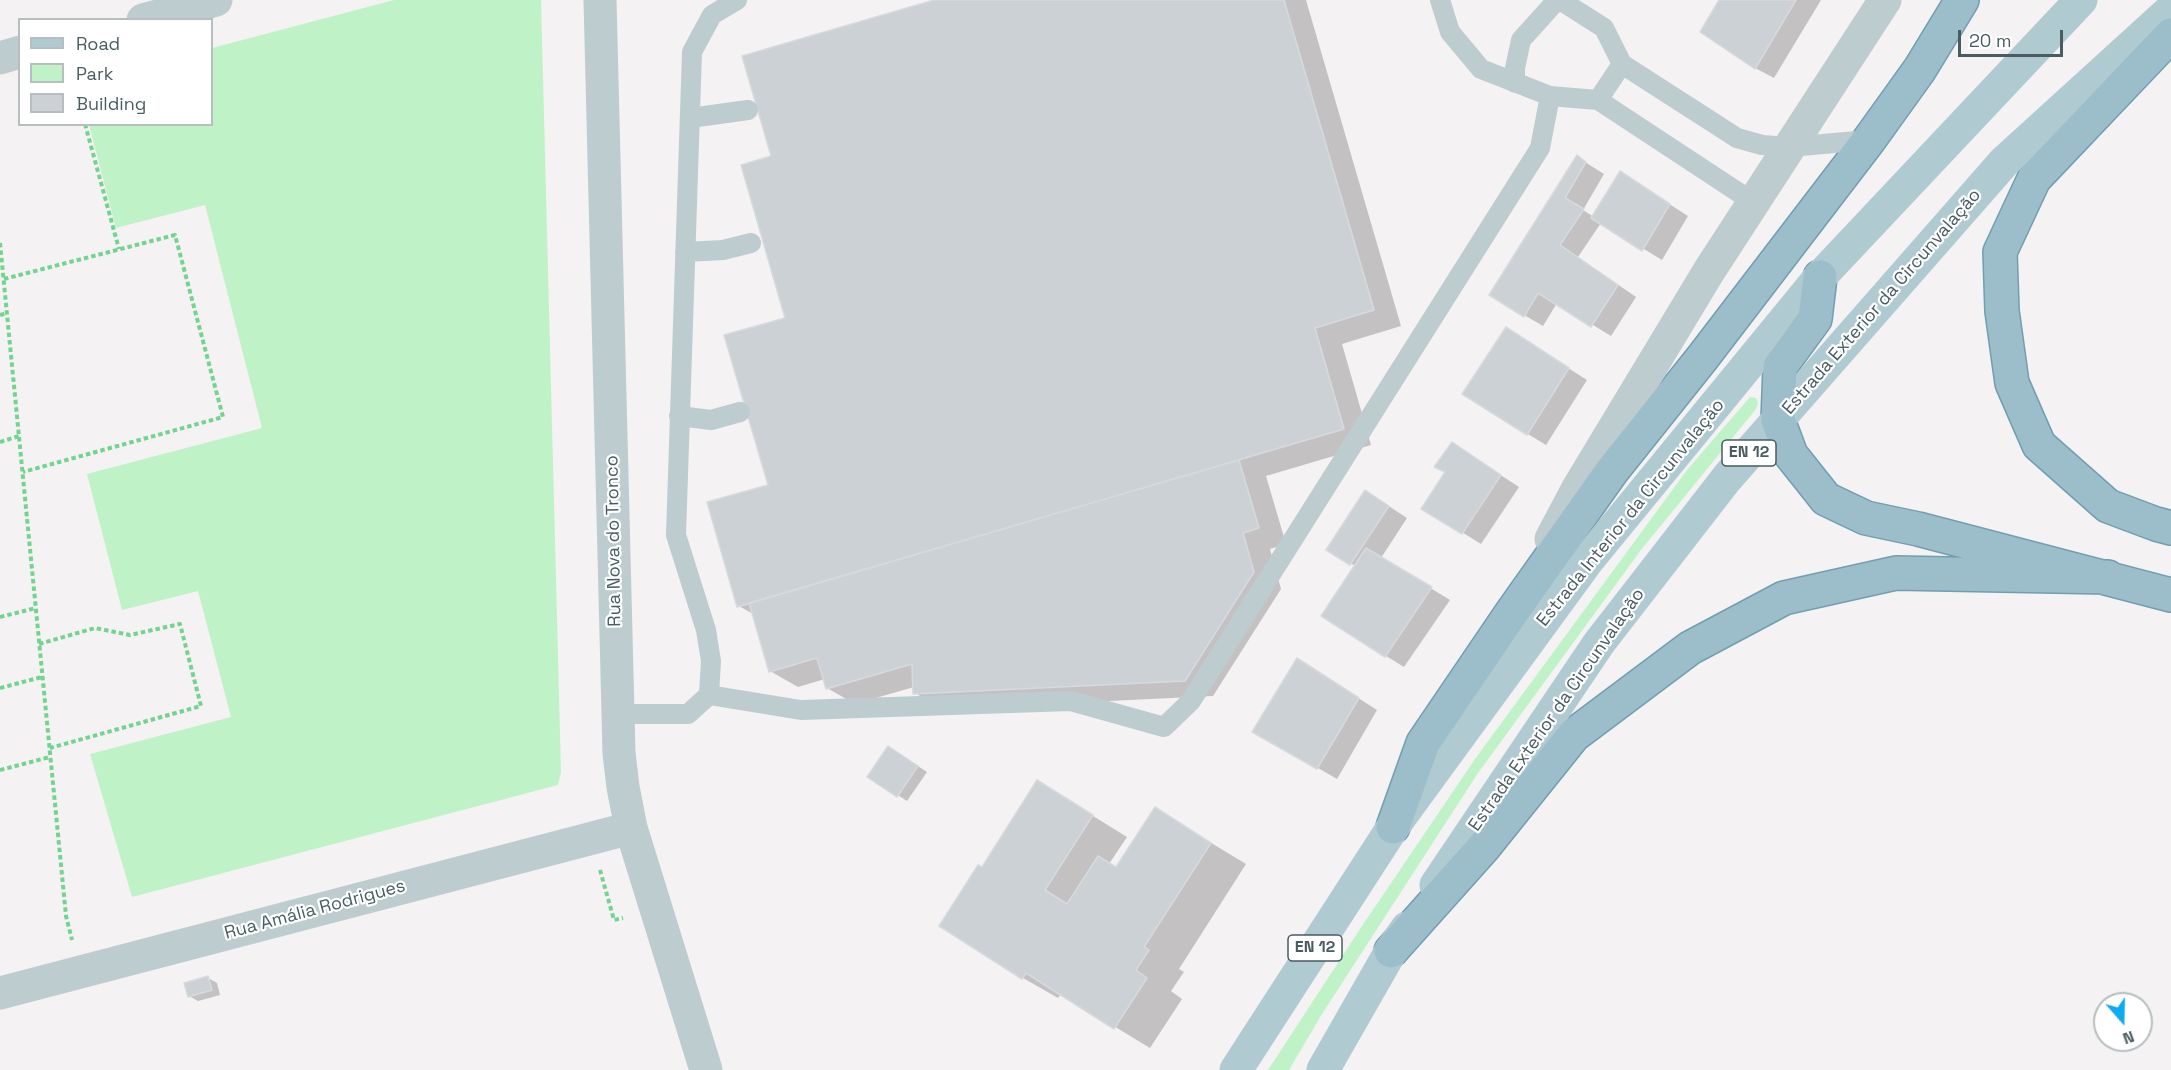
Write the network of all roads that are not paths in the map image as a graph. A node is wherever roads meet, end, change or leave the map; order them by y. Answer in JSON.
{"nodes":[{"id":1,"x":216,"y":0,"type":"edge"},
{"id":2,"x":600,"y":0,"type":"edge"},
{"id":3,"x":737,"y":0,"type":"edge"},
{"id":4,"x":1440,"y":0,"type":"edge"},
{"id":5,"x":1559,"y":0,"type":"edge"},
{"id":6,"x":1885,"y":0,"type":"edge"},
{"id":7,"x":1962,"y":0,"type":"edge"},
{"id":8,"x":2081,"y":0,"type":"edge"},
{"id":9,"x":2171,"y":10,"type":"edge"},
{"id":10,"x":150,"y":18,"type":"edge"},
{"id":11,"x":2171,"y":35,"type":"edge"},
{"id":12,"x":18,"y":53,"type":"edge"},
{"id":13,"x":0,"y":58,"type":"edge"},
{"id":14,"x":1622,"y":64,"type":"junction"},
{"id":15,"x":1515,"y":83,"type":"junction"},
{"id":16,"x":1550,"y":96,"type":"junction"},
{"id":17,"x":1598,"y":100,"type":"junction"},
{"id":18,"x":748,"y":110,"type":"dead end"},
{"id":19,"x":690,"y":118,"type":"junction"},
{"id":20,"x":1869,"y":140,"type":"junction"},
{"id":21,"x":1789,"y":147,"type":"junction"},
{"id":22,"x":1753,"y":202,"type":"junction"},
{"id":23,"x":751,"y":243,"type":"dead end"},
{"id":24,"x":685,"y":252,"type":"junction"},
{"id":25,"x":1820,"y":277,"type":"junction"},
{"id":26,"x":740,"y":412,"type":"dead end"},
{"id":27,"x":679,"y":416,"type":"junction"},
{"id":28,"x":1778,"y":420,"type":"junction"},
{"id":29,"x":2171,"y":528,"type":"edge"},
{"id":30,"x":2108,"y":578,"type":"junction"},
{"id":31,"x":2171,"y":595,"type":"edge"},
{"id":32,"x":1512,"y":612,"type":"junction"},
{"id":33,"x":709,"y":695,"type":"junction"},
{"id":34,"x":618,"y":714,"type":"junction"},
{"id":35,"x":1393,"y":827,"type":"junction"},
{"id":36,"x":631,"y":828,"type":"junction"},
{"id":37,"x":1391,"y":951,"type":"junction"},
{"id":38,"x":0,"y":993,"type":"edge"},
{"id":39,"x":706,"y":1070,"type":"edge"},
{"id":40,"x":1236,"y":1070,"type":"edge"},
{"id":41,"x":1323,"y":1070,"type":"edge"}],
"edges":[{"from":1,"to":10,"type":"street"},
{"from":2,"to":34,"type":"street","name":"Rua Nova do Tronco"},
{"from":3,"to":19,"type":"lane"},
{"from":4,"to":15,"type":"lane"},
{"from":5,"to":14,"type":"lane"},
{"from":5,"to":15,"type":"lane"},
{"from":6,"to":21,"type":"street","name":"Estrada Interior da Circunvalação"},
{"from":7,"to":20,"type":"highway"},
{"from":8,"to":25,"type":"main road","name":"Estrada Interior da Circunvalação","number":"EN 12"},
{"from":9,"to":28,"type":"main road","name":"Estrada Exterior da Circunvalação","number":"EN 12"},
{"from":11,"to":29,"type":"highway"},
{"from":12,"to":13,"type":"street"},
{"from":14,"to":17,"type":"lane"},
{"from":14,"to":21,"type":"lane"},
{"from":15,"to":16,"type":"lane"},
{"from":16,"to":17,"type":"lane"},
{"from":16,"to":33,"type":"lane"},
{"from":17,"to":22,"type":"lane"},
{"from":18,"to":19,"type":"lane"},
{"from":19,"to":24,"type":"lane"},
{"from":20,"to":21,"type":"lane"},
{"from":20,"to":32,"type":"highway"},
{"from":21,"to":22,"type":"street","name":"Estrada Interior da Circunvalação"},
{"from":22,"to":32,"type":"street","name":"Estrada Interior da Circunvalação"},
{"from":23,"to":24,"type":"lane"},
{"from":24,"to":27,"type":"lane"},
{"from":25,"to":28,"type":"highway"},
{"from":25,"to":35,"type":"main road","name":"Estrada Interior da Circunvalação","number":"EN 12"},
{"from":26,"to":27,"type":"lane"},
{"from":27,"to":33,"type":"lane"},
{"from":28,"to":30,"type":"highway"},
{"from":28,"to":37,"type":"main road","name":"Estrada Exterior da Circunvalação","number":"EN 12"},
{"from":30,"to":31,"type":"highway"},
{"from":30,"to":37,"type":"highway"},
{"from":32,"to":35,"type":"highway"},
{"from":33,"to":34,"type":"lane"},
{"from":34,"to":36,"type":"street","name":"Rua Nova do Tronco"},
{"from":35,"to":40,"type":"main road","name":"Estrada Interior da Circunvalação","number":"EN 12"},
{"from":36,"to":38,"type":"street","name":"Rua Amália Rodrigues"},
{"from":36,"to":39,"type":"street","name":"Rua Nova do Tronco"},
{"from":37,"to":41,"type":"main road","name":"Estrada Exterior da Circunvalação","number":"EN 12"}]}
